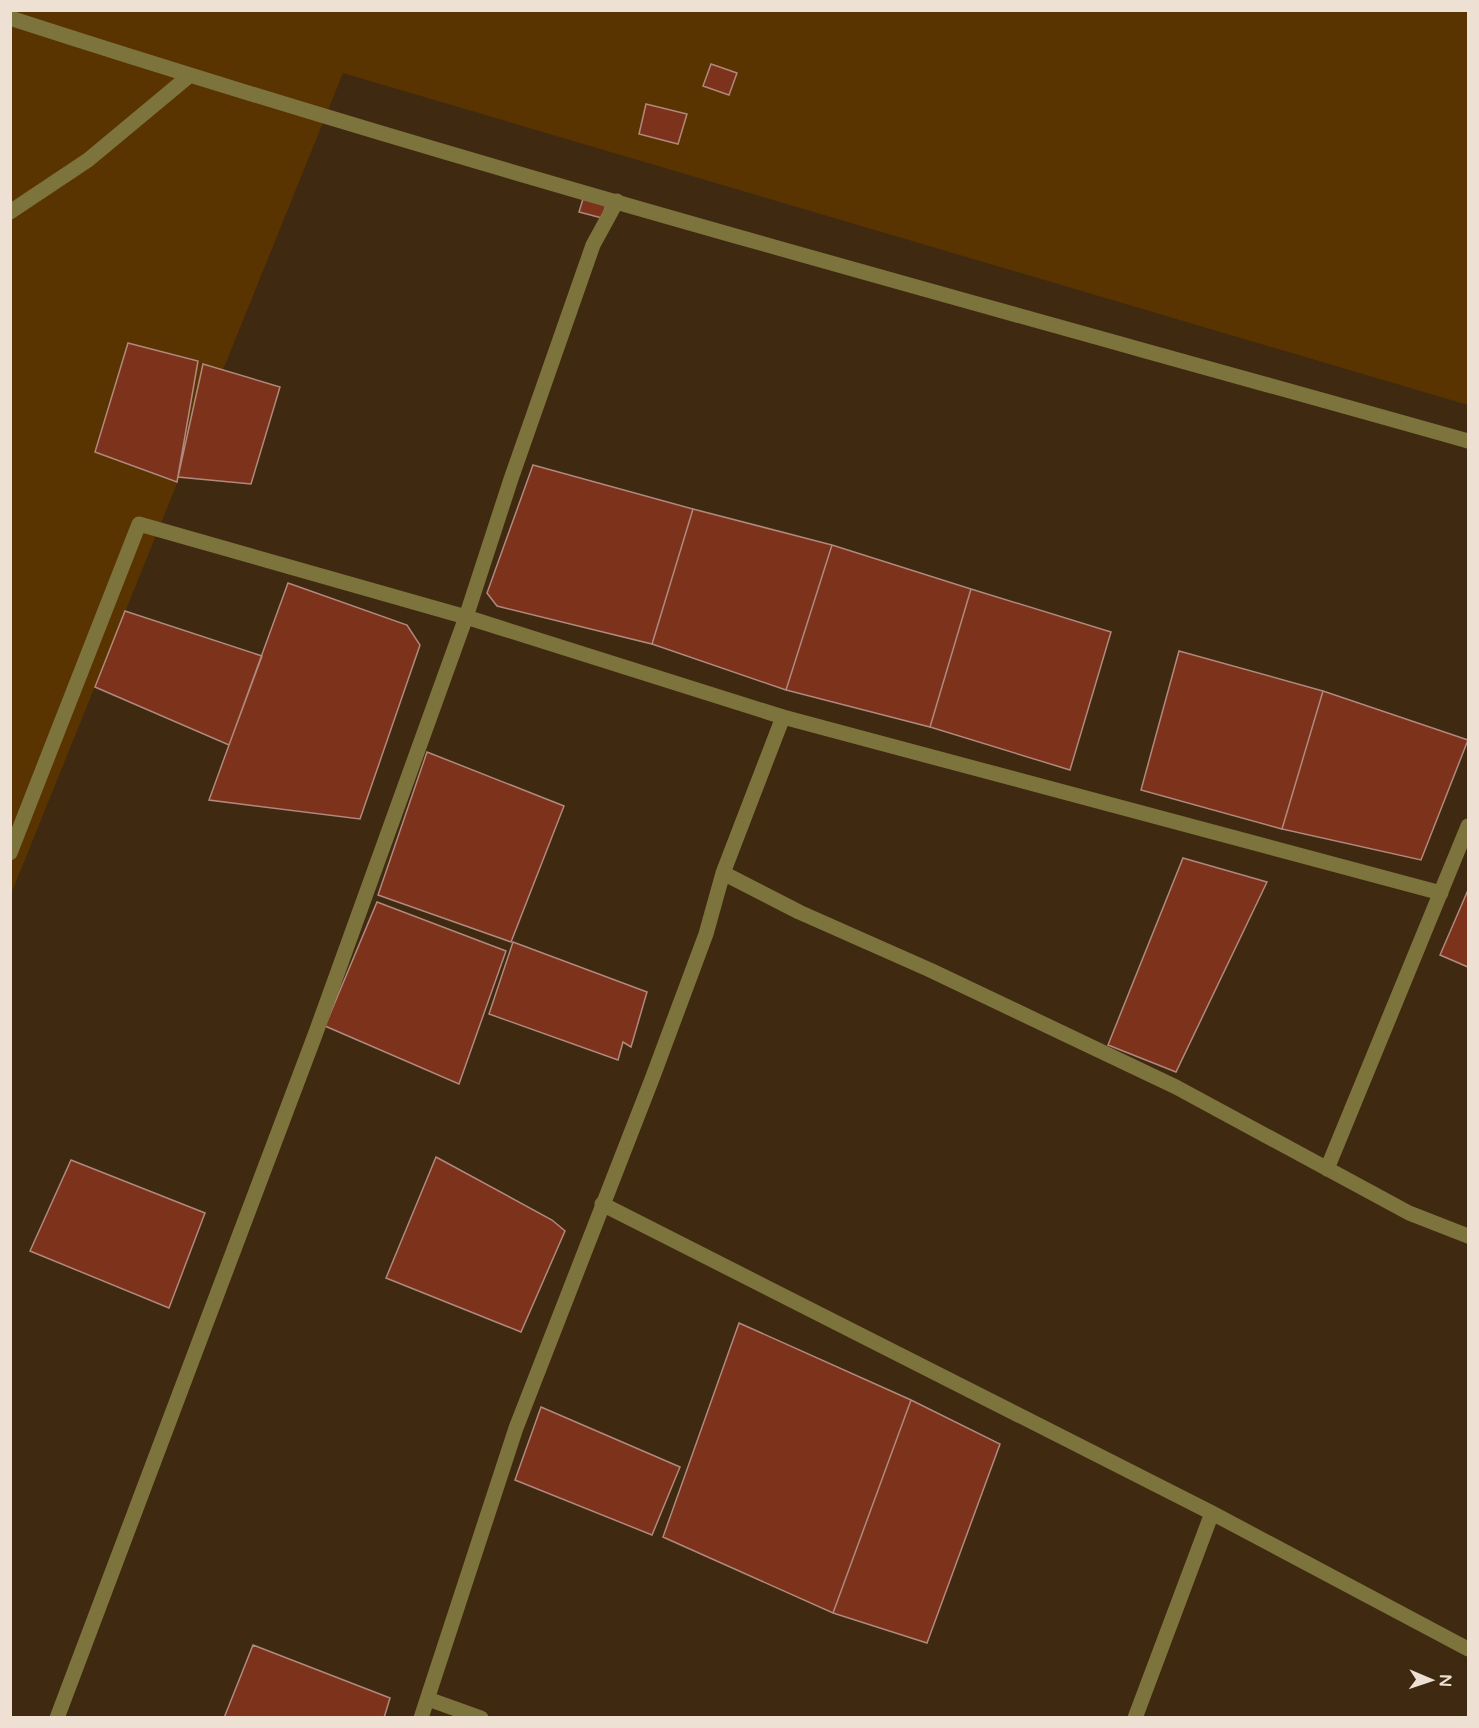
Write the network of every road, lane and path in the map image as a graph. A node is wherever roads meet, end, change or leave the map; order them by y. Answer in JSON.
{"nodes":[{"id":1,"x":10,"y":18,"type":"edge"},
{"id":2,"x":189,"y":76,"type":"junction"},
{"id":3,"x":617,"y":201,"type":"junction"},
{"id":4,"x":10,"y":212,"type":"edge"},
{"id":5,"x":1468,"y":441,"type":"edge"},
{"id":6,"x":466,"y":617,"type":"junction"},
{"id":7,"x":783,"y":717,"type":"junction"},
{"id":8,"x":1468,"y":826,"type":"edge"},
{"id":9,"x":10,"y":853,"type":"edge"},
{"id":10,"x":723,"y":873,"type":"junction"},
{"id":11,"x":1441,"y":893,"type":"junction"},
{"id":12,"x":1327,"y":1169,"type":"junction"},
{"id":13,"x":602,"y":1204,"type":"junction"},
{"id":14,"x":1468,"y":1236,"type":"edge"},
{"id":15,"x":1212,"y":1513,"type":"junction"},
{"id":16,"x":1468,"y":1649,"type":"edge"},
{"id":17,"x":428,"y":1699,"type":"junction"},
{"id":18,"x":57,"y":1718,"type":"edge"},
{"id":19,"x":421,"y":1718,"type":"edge"},
{"id":20,"x":481,"y":1718,"type":"edge"},
{"id":21,"x":1135,"y":1718,"type":"edge"}],
"edges":[{"from":1,"to":2,"type":"street"},
{"from":2,"to":3,"type":"street"},
{"from":2,"to":4,"type":"street"},
{"from":3,"to":5,"type":"street"},
{"from":3,"to":6,"type":"street"},
{"from":6,"to":7,"type":"street"},
{"from":6,"to":9,"type":"street"},
{"from":6,"to":18,"type":"street"},
{"from":7,"to":10,"type":"street"},
{"from":7,"to":11,"type":"street"},
{"from":8,"to":11,"type":"street"},
{"from":10,"to":12,"type":"street"},
{"from":10,"to":13,"type":"street"},
{"from":11,"to":12,"type":"street"},
{"from":12,"to":14,"type":"street"},
{"from":13,"to":15,"type":"street"},
{"from":13,"to":17,"type":"street"},
{"from":15,"to":16,"type":"street"},
{"from":15,"to":21,"type":"street"},
{"from":17,"to":19,"type":"street"},
{"from":17,"to":20,"type":"street"}]}
